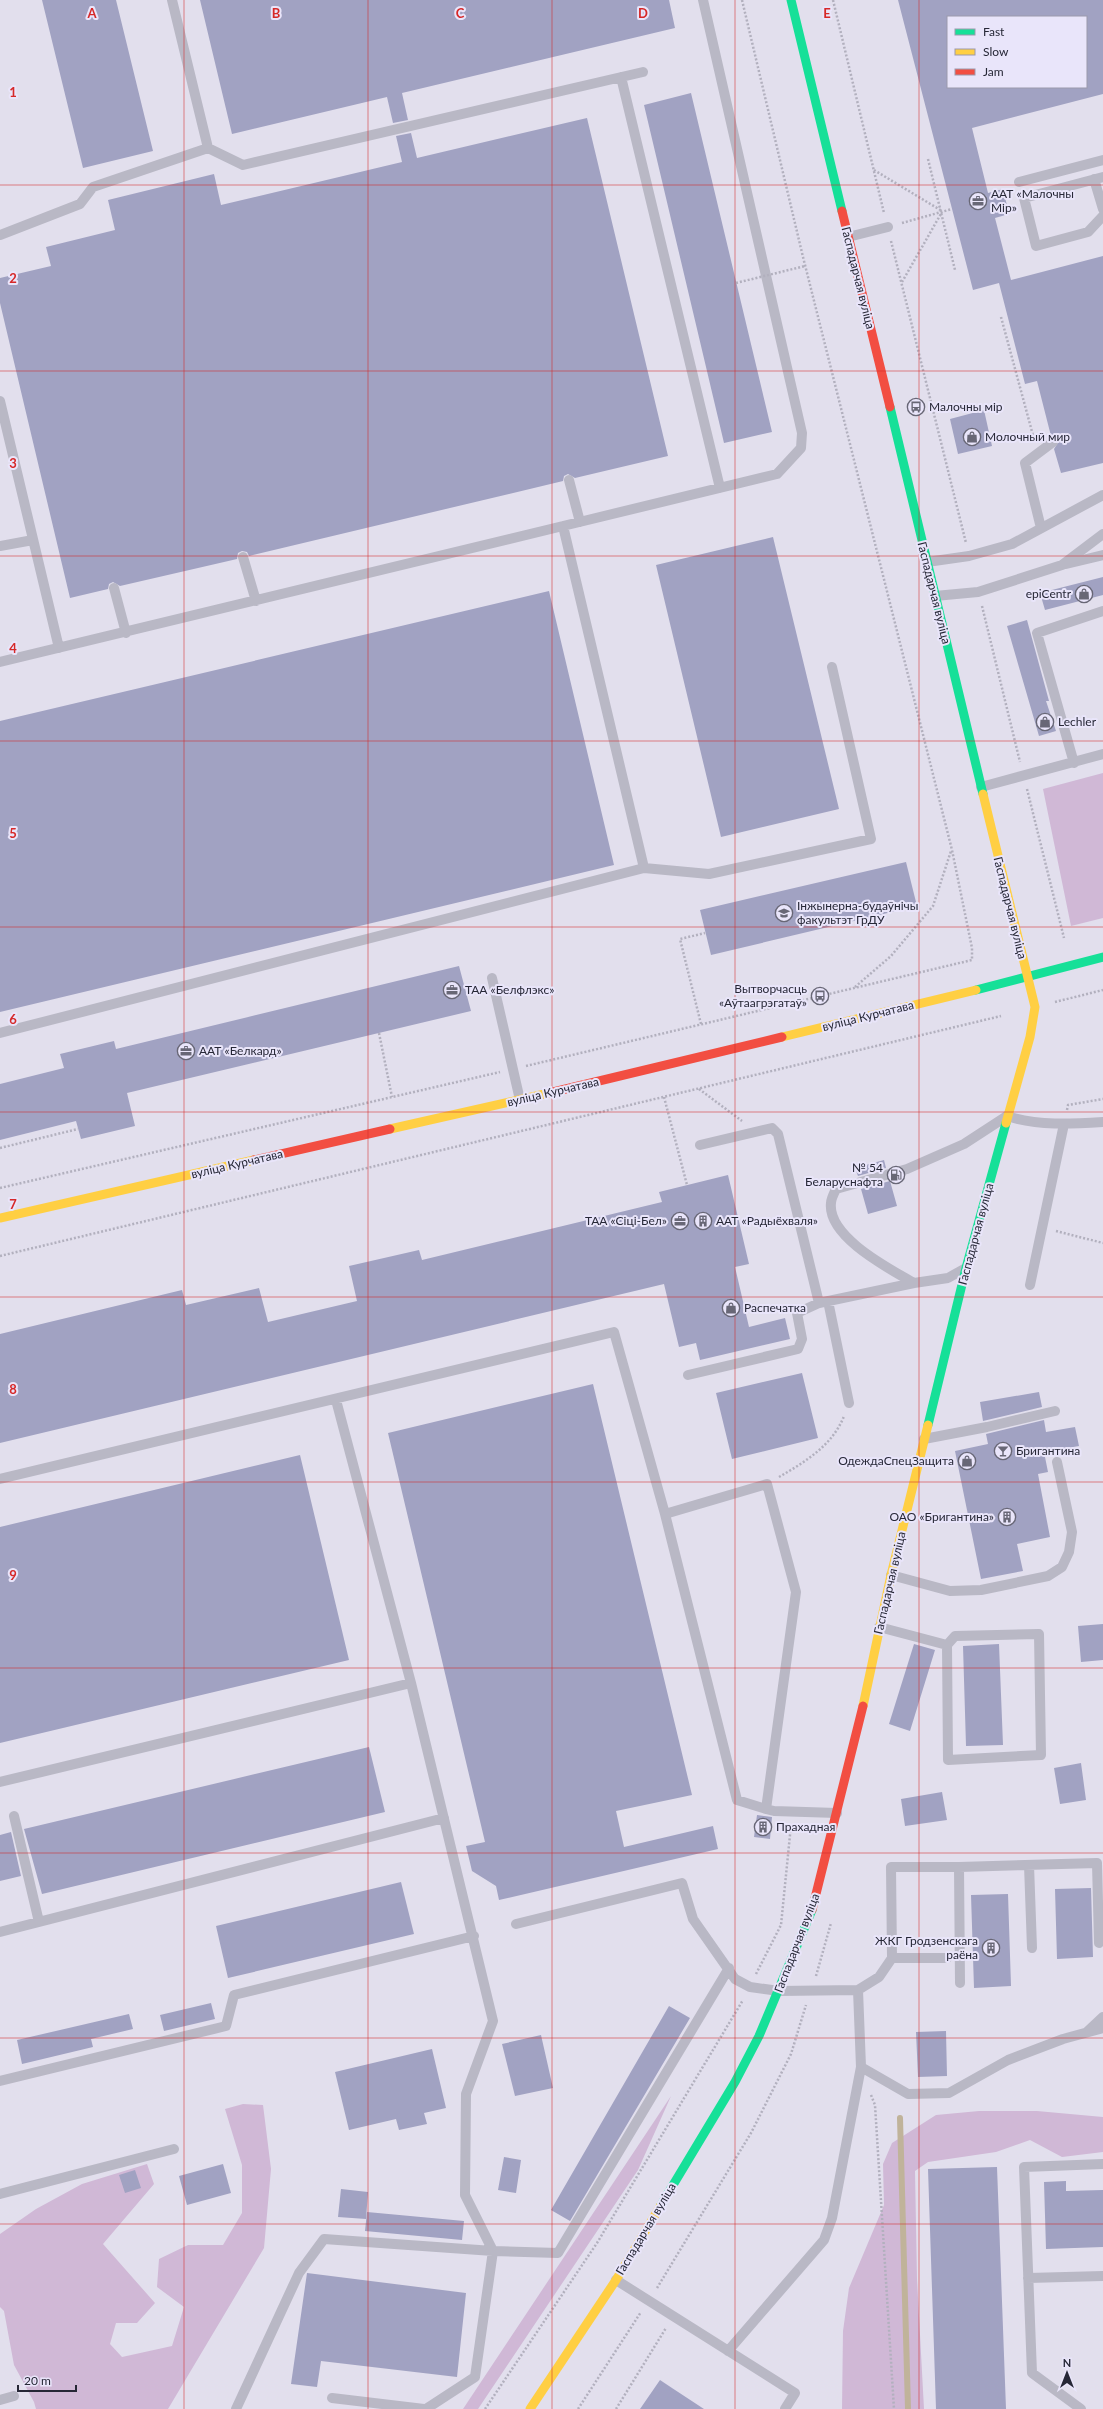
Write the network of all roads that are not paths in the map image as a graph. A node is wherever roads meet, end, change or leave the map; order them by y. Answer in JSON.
{"nodes":[{"id":1,"x":172,"y":0,"type":"edge"},
{"id":2,"x":703,"y":0,"type":"edge"},
{"id":3,"x":791,"y":0,"type":"edge"},
{"id":4,"x":643,"y":72,"type":"dead end"},
{"id":5,"x":622,"y":77,"type":"junction"},
{"id":6,"x":208,"y":148,"type":"junction"},
{"id":7,"x":1103,"y":160,"type":"edge"},
{"id":8,"x":1099,"y":178,"type":"edge"},
{"id":9,"x":1019,"y":182,"type":"dead end"},
{"id":10,"x":1103,"y":209,"type":"edge"},
{"id":11,"x":1103,"y":216,"type":"edge"},
{"id":12,"x":888,"y":227,"type":"road end"},
{"id":13,"x":0,"y":235,"type":"edge"},
{"id":14,"x":848,"y":237,"type":"junction"},
{"id":15,"x":0,"y":403,"type":"edge"},
{"id":16,"x":1053,"y":442,"type":"dead end"},
{"id":17,"x":569,"y":480,"type":"dead end"},
{"id":18,"x":720,"y":488,"type":"junction"},
{"id":19,"x":1103,"y":495,"type":"edge"},
{"id":20,"x":580,"y":522,"type":"junction"},
{"id":21,"x":563,"y":526,"type":"junction"},
{"id":22,"x":1041,"y":528,"type":"junction"},
{"id":23,"x":1103,"y":534,"type":"edge"},
{"id":24,"x":33,"y":540,"type":"junction"},
{"id":25,"x":0,"y":546,"type":"edge"},
{"id":26,"x":1103,"y":555,"type":"edge"},
{"id":27,"x":243,"y":557,"type":"dead end"},
{"id":28,"x":927,"y":562,"type":"junction"},
{"id":29,"x":1062,"y":566,"type":"junction"},
{"id":30,"x":114,"y":588,"type":"dead end"},
{"id":31,"x":935,"y":596,"type":"junction"},
{"id":32,"x":256,"y":601,"type":"junction"},
{"id":33,"x":1103,"y":611,"type":"edge"},
{"id":34,"x":126,"y":633,"type":"junction"},
{"id":35,"x":59,"y":648,"type":"junction"},
{"id":36,"x":0,"y":662,"type":"edge"},
{"id":37,"x":832,"y":667,"type":"dead end"},
{"id":38,"x":1103,"y":754,"type":"edge"},
{"id":39,"x":1074,"y":763,"type":"junction"},
{"id":40,"x":981,"y":787,"type":"junction"},
{"id":41,"x":644,"y":868,"type":"junction"},
{"id":42,"x":1103,"y":957,"type":"edge"},
{"id":43,"x":1027,"y":976,"type":"junction"},
{"id":44,"x":492,"y":978,"type":"dead end"},
{"id":45,"x":0,"y":1033,"type":"edge"},
{"id":46,"x":520,"y":1100,"type":"junction"},
{"id":47,"x":1007,"y":1116,"type":"junction"},
{"id":48,"x":1103,"y":1122,"type":"edge"},
{"id":49,"x":1064,"y":1124,"type":"junction"},
{"id":50,"x":700,"y":1145,"type":"dead end"},
{"id":51,"x":0,"y":1218,"type":"edge"},
{"id":52,"x":966,"y":1268,"type":"junction"},
{"id":53,"x":914,"y":1283,"type":"junction"},
{"id":54,"x":1030,"y":1285,"type":"dead end"},
{"id":55,"x":823,"y":1302,"type":"junction"},
{"id":56,"x":688,"y":1375,"type":"dead end"},
{"id":57,"x":336,"y":1400,"type":"junction"},
{"id":58,"x":849,"y":1403,"type":"road end"},
{"id":59,"x":1055,"y":1411,"type":"dead end"},
{"id":60,"x":924,"y":1439,"type":"junction"},
{"id":61,"x":1057,"y":1462,"type":"dead end"},
{"id":62,"x":0,"y":1479,"type":"edge"},
{"id":63,"x":665,"y":1514,"type":"junction"},
{"id":64,"x":891,"y":1574,"type":"junction"},
{"id":65,"x":880,"y":1627,"type":"junction"},
{"id":66,"x":947,"y":1645,"type":"junction"},
{"id":67,"x":410,"y":1683,"type":"junction"},
{"id":68,"x":0,"y":1782,"type":"edge"},
{"id":69,"x":766,"y":1809,"type":"junction"},
{"id":70,"x":837,"y":1814,"type":"junction"},
{"id":71,"x":14,"y":1816,"type":"dead end"},
{"id":72,"x":444,"y":1818,"type":"junction"},
{"id":73,"x":1029,"y":1864,"type":"junction"},
{"id":74,"x":959,"y":1867,"type":"junction"},
{"id":75,"x":39,"y":1922,"type":"junction"},
{"id":76,"x":516,"y":1924,"type":"dead end"},
{"id":77,"x":0,"y":1932,"type":"edge"},
{"id":78,"x":474,"y":1936,"type":"junction"},
{"id":79,"x":1099,"y":1943,"type":"dead end"},
{"id":80,"x":1032,"y":1948,"type":"dead end"},
{"id":81,"x":892,"y":1958,"type":"junction"},
{"id":82,"x":947,"y":1958,"type":"dead end"},
{"id":83,"x":729,"y":1968,"type":"junction"},
{"id":84,"x":960,"y":1983,"type":"dead end"},
{"id":85,"x":858,"y":1990,"type":"junction"},
{"id":86,"x":779,"y":1991,"type":"junction"},
{"id":87,"x":1103,"y":2017,"type":"edge"},
{"id":88,"x":1103,"y":2028,"type":"edge"},
{"id":89,"x":1087,"y":2033,"type":"junction"},
{"id":90,"x":861,"y":2067,"type":"junction"},
{"id":91,"x":0,"y":2082,"type":"edge"},
{"id":92,"x":174,"y":2149,"type":"dead end"},
{"id":93,"x":1103,"y":2164,"type":"edge"},
{"id":94,"x":0,"y":2194,"type":"edge"},
{"id":95,"x":493,"y":2251,"type":"junction"},
{"id":96,"x":1103,"y":2276,"type":"edge"},
{"id":97,"x":1028,"y":2278,"type":"junction"},
{"id":98,"x":616,"y":2280,"type":"junction"},
{"id":99,"x":728,"y":2351,"type":"junction"},
{"id":100,"x":14,"y":2396,"type":"dead end"},
{"id":101,"x":332,"y":2398,"type":"dead end"},
{"id":102,"x":0,"y":2400,"type":"edge"},
{"id":103,"x":236,"y":2409,"type":"edge"},
{"id":104,"x":425,"y":2409,"type":"edge"},
{"id":105,"x":530,"y":2409,"type":"edge"},
{"id":106,"x":785,"y":2409,"type":"edge"},
{"id":107,"x":1081,"y":2409,"type":"edge"}],
"edges":[{"from":1,"to":6,"type":"lane"},
{"from":2,"to":18,"type":"lane"},
{"from":3,"to":14,"type":"street","name":"Гаспадарчая вуліца"},
{"from":4,"to":5,"type":"lane"},
{"from":5,"to":6,"type":"lane"},
{"from":5,"to":18,"type":"lane"},
{"from":6,"to":13,"type":"lane"},
{"from":7,"to":9,"type":"lane"},
{"from":8,"to":10,"type":"lane"},
{"from":8,"to":11,"type":"lane"},
{"from":12,"to":14,"type":"lane"},
{"from":14,"to":28,"type":"street","name":"Гаспадарчая вуліца"},
{"from":15,"to":24,"type":"lane"},
{"from":16,"to":22,"type":"lane"},
{"from":17,"to":20,"type":"lane"},
{"from":18,"to":20,"type":"lane"},
{"from":19,"to":22,"type":"lane"},
{"from":20,"to":21,"type":"lane"},
{"from":21,"to":32,"type":"lane"},
{"from":21,"to":41,"type":"lane"},
{"from":22,"to":28,"type":"lane"},
{"from":23,"to":29,"type":"lane"},
{"from":24,"to":25,"type":"lane"},
{"from":24,"to":35,"type":"lane"},
{"from":26,"to":29,"type":"lane"},
{"from":27,"to":32,"type":"lane"},
{"from":28,"to":31,"type":"street","name":"Гаспадарчая вуліца"},
{"from":29,"to":31,"type":"lane"},
{"from":30,"to":34,"type":"lane"},
{"from":31,"to":40,"type":"street","name":"Гаспадарчая вуліца"},
{"from":32,"to":34,"type":"lane"},
{"from":33,"to":39,"type":"lane"},
{"from":34,"to":35,"type":"lane"},
{"from":35,"to":36,"type":"lane"},
{"from":37,"to":41,"type":"lane"},
{"from":38,"to":39,"type":"lane"},
{"from":39,"to":40,"type":"lane"},
{"from":40,"to":43,"type":"street","name":"Гаспадарчая вуліца"},
{"from":41,"to":45,"type":"lane"},
{"from":42,"to":43,"type":"street","name":"вуліца Курчатава"},
{"from":43,"to":46,"type":"street","name":"вуліца Курчатава"},
{"from":43,"to":47,"type":"street","name":"Гаспадарчая вуліца"},
{"from":44,"to":46,"type":"lane"},
{"from":46,"to":51,"type":"street","name":"вуліца Курчатава"},
{"from":47,"to":49,"type":"lane"},
{"from":47,"to":52,"type":"street","name":"Гаспадарчая вуліца"},
{"from":47,"to":53,"type":"lane"},
{"from":48,"to":49,"type":"lane"},
{"from":49,"to":54,"type":"lane"},
{"from":50,"to":55,"type":"lane"},
{"from":52,"to":53,"type":"lane"},
{"from":52,"to":60,"type":"street","name":"Гаспадарчая вуліца"},
{"from":53,"to":55,"type":"lane"},
{"from":55,"to":56,"type":"lane"},
{"from":55,"to":58,"type":"lane"},
{"from":57,"to":62,"type":"lane"},
{"from":57,"to":63,"type":"lane"},
{"from":57,"to":67,"type":"lane"},
{"from":59,"to":60,"type":"lane"},
{"from":60,"to":64,"type":"street","name":"Гаспадарчая вуліца"},
{"from":61,"to":64,"type":"lane"},
{"from":63,"to":69,"type":"lane"},
{"from":63,"to":69,"type":"lane"},
{"from":64,"to":65,"type":"street","name":"Гаспадарчая вуліца"},
{"from":65,"to":66,"type":"lane"},
{"from":65,"to":70,"type":"street","name":"Гаспадарчая вуліца"},
{"from":66,"to":66,"type":"lane"},
{"from":67,"to":68,"type":"lane"},
{"from":67,"to":72,"type":"lane"},
{"from":69,"to":70,"type":"lane"},
{"from":70,"to":86,"type":"street","name":"Гаспадарчая вуліца"},
{"from":71,"to":75,"type":"lane"},
{"from":72,"to":75,"type":"lane"},
{"from":72,"to":78,"type":"lane"},
{"from":73,"to":74,"type":"lane"},
{"from":73,"to":79,"type":"lane"},
{"from":73,"to":80,"type":"lane"},
{"from":74,"to":81,"type":"lane"},
{"from":74,"to":84,"type":"lane"},
{"from":75,"to":77,"type":"lane"},
{"from":76,"to":83,"type":"lane"},
{"from":78,"to":91,"type":"lane"},
{"from":78,"to":95,"type":"lane"},
{"from":81,"to":82,"type":"lane"},
{"from":81,"to":85,"type":"lane"},
{"from":83,"to":86,"type":"lane"},
{"from":83,"to":95,"type":"lane"},
{"from":85,"to":86,"type":"lane"},
{"from":85,"to":90,"type":"lane"},
{"from":86,"to":98,"type":"street","name":"Гаспадарчая вуліца"},
{"from":87,"to":89,"type":"lane"},
{"from":88,"to":89,"type":"lane"},
{"from":89,"to":90,"type":"lane"},
{"from":90,"to":99,"type":"lane"},
{"from":92,"to":94,"type":"lane"},
{"from":93,"to":97,"type":"lane"},
{"from":95,"to":103,"type":"lane"},
{"from":95,"to":104,"type":"lane"},
{"from":96,"to":97,"type":"lane"},
{"from":97,"to":107,"type":"lane"},
{"from":98,"to":99,"type":"lane"},
{"from":98,"to":105,"type":"street","name":"Гаспадарчая вуліца"},
{"from":99,"to":106,"type":"lane"},
{"from":100,"to":102,"type":"lane"},
{"from":101,"to":104,"type":"lane"}]}
